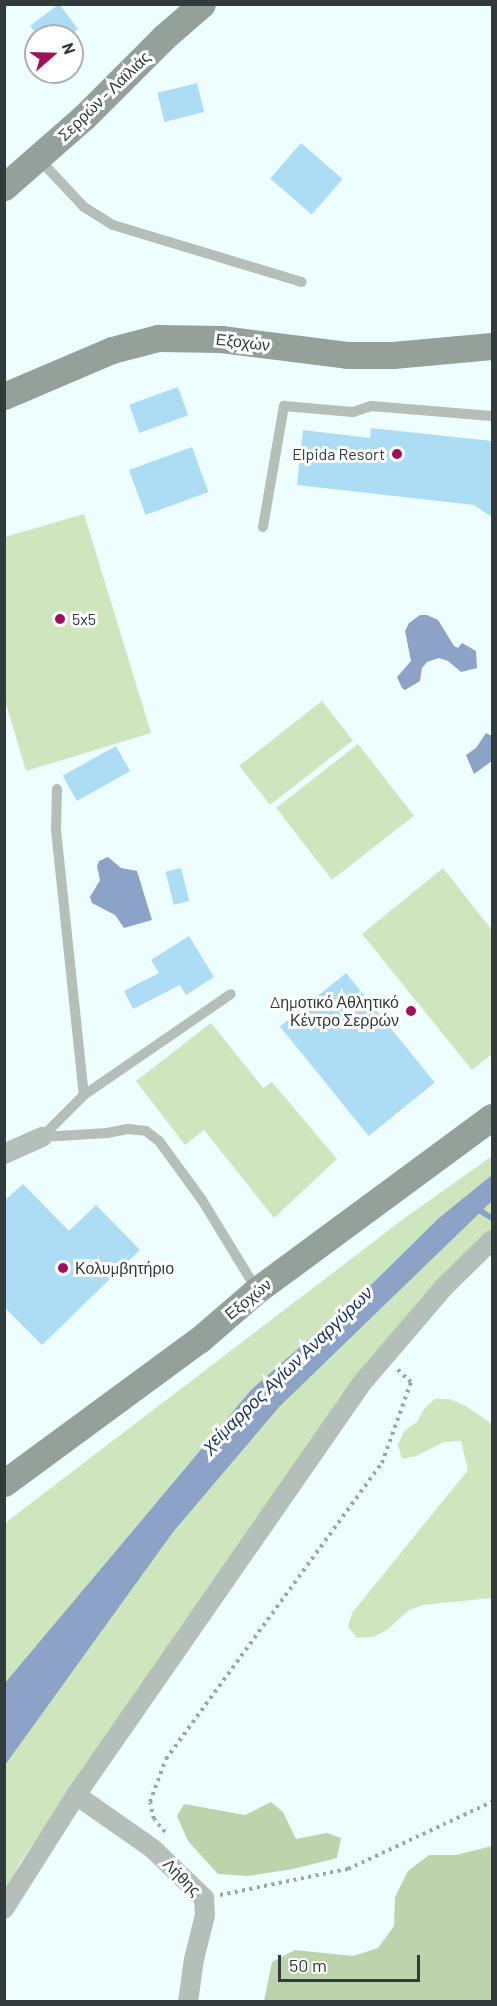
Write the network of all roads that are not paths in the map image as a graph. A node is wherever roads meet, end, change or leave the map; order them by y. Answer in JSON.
{"nodes":[{"id":1,"x":202,"y":4,"type":"edge"},
{"id":2,"x":38,"y":158,"type":"junction"},
{"id":3,"x":6,"y":182,"type":"edge"},
{"id":4,"x":302,"y":282,"type":"dead end"},
{"id":5,"x":492,"y":346,"type":"edge"},
{"id":6,"x":4,"y":396,"type":"edge"},
{"id":7,"x":492,"y":416,"type":"edge"},
{"id":8,"x":263,"y":527,"type":"dead end"},
{"id":9,"x":57,"y":789,"type":"dead end"},
{"id":10,"x":231,"y":994,"type":"dead end"},
{"id":11,"x":84,"y":1095,"type":"junction"},
{"id":12,"x":492,"y":1117,"type":"edge"},
{"id":13,"x":42,"y":1137,"type":"junction"},
{"id":14,"x":4,"y":1154,"type":"edge"},
{"id":15,"x":492,"y":1240,"type":"edge"},
{"id":16,"x":257,"y":1290,"type":"junction"},
{"id":17,"x":4,"y":1483,"type":"edge"},
{"id":18,"x":76,"y":1795,"type":"junction"},
{"id":19,"x":4,"y":1909,"type":"edge"},
{"id":20,"x":188,"y":2001,"type":"edge"}],
"edges":[{"from":1,"to":2,"type":"main road","name":"Σερρών - Λαϊλιάς"},
{"from":2,"to":3,"type":"main road","name":"Σερρών - Λαϊλιάς"},
{"from":2,"to":4,"type":"lane"},
{"from":5,"to":6,"type":"main road","name":"Εξοχών"},
{"from":7,"to":8,"type":"lane"},
{"from":9,"to":11,"type":"lane"},
{"from":10,"to":11,"type":"lane"},
{"from":11,"to":13,"type":"lane"},
{"from":12,"to":16,"type":"main road","name":"Εξοχών"},
{"from":13,"to":14,"type":"street"},
{"from":13,"to":16,"type":"lane"},
{"from":15,"to":18,"type":"street"},
{"from":16,"to":17,"type":"main road","name":"Εξοχών"},
{"from":18,"to":19,"type":"street"},
{"from":18,"to":20,"type":"street","name":"Λήθης"}]}
